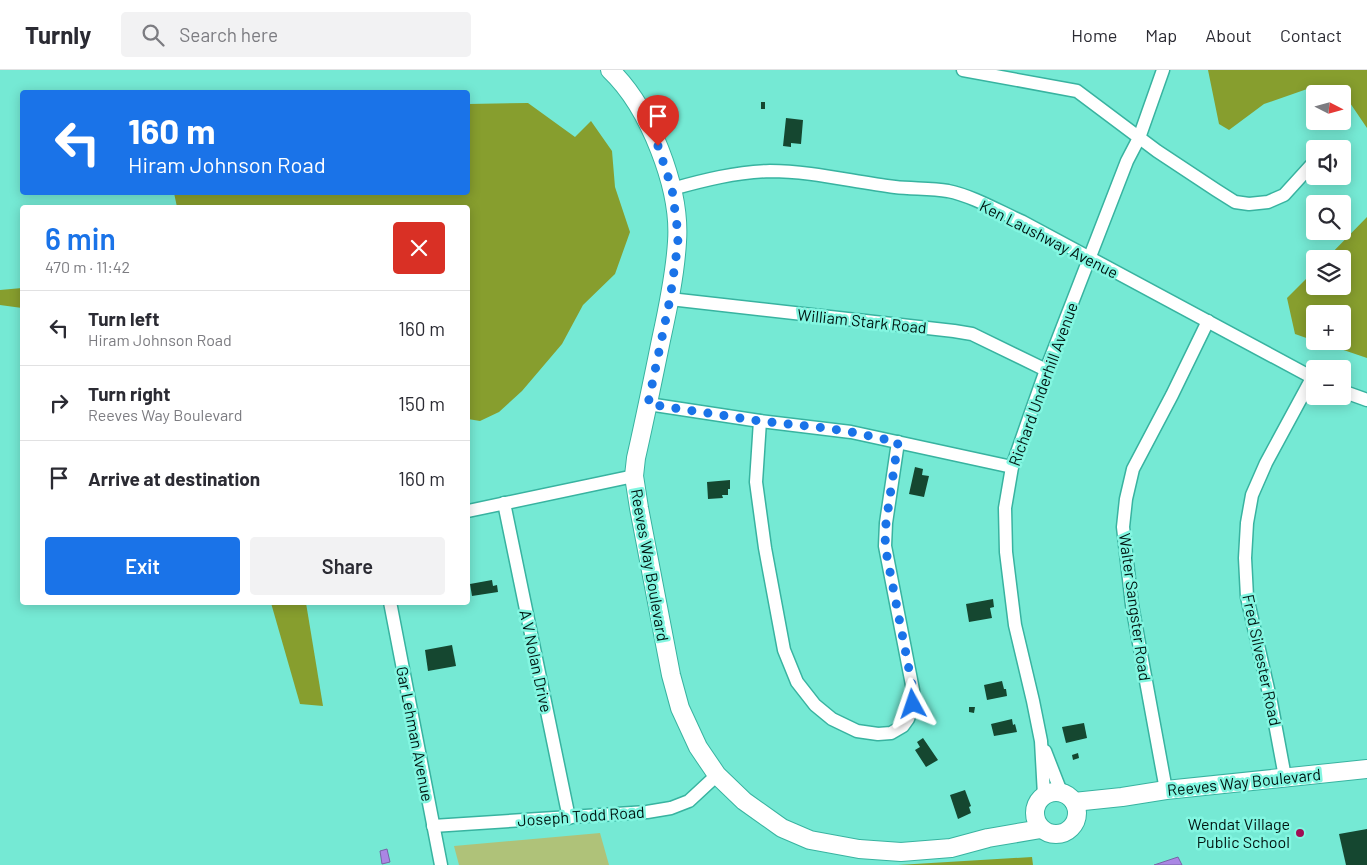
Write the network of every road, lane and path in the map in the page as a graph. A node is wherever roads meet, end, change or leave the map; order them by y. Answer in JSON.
{"nodes":[{"id":1,"x":963,"y":70,"type":"edge"},
{"id":2,"x":1163,"y":70,"type":"edge"},
{"id":3,"x":618,"y":72,"type":"edge"},
{"id":4,"x":1139,"y":138,"type":"junction"},
{"id":5,"x":1306,"y":171,"type":"edge"},
{"id":6,"x":672,"y":189,"type":"junction"},
{"id":7,"x":1089,"y":258,"type":"junction"},
{"id":8,"x":670,"y":299,"type":"junction"},
{"id":9,"x":1208,"y":321,"type":"junction"},
{"id":10,"x":1046,"y":370,"type":"junction"},
{"id":11,"x":1306,"y":374,"type":"edge"},
{"id":12,"x":1306,"y":392,"type":"edge"},
{"id":13,"x":1351,"y":394,"type":"edge"},
{"id":14,"x":1367,"y":400,"type":"edge"},
{"id":15,"x":648,"y":404,"type":"junction"},
{"id":16,"x":760,"y":421,"type":"junction"},
{"id":17,"x":898,"y":442,"type":"junction"},
{"id":18,"x":1012,"y":467,"type":"junction"},
{"id":19,"x":634,"y":476,"type":"junction"},
{"id":20,"x":504,"y":504,"type":"junction"},
{"id":21,"x":470,"y":510,"type":"edge"},
{"id":22,"x":391,"y":605,"type":"edge"},
{"id":23,"x":1041,"y":741,"type":"junction"},
{"id":24,"x":1367,"y":769,"type":"edge"},
{"id":25,"x":718,"y":775,"type":"junction"},
{"id":26,"x":1285,"y":777,"type":"junction"},
{"id":27,"x":1166,"y":790,"type":"junction"},
{"id":28,"x":1044,"y":795,"type":"junction"},
{"id":29,"x":1068,"y":797,"type":"junction"},
{"id":30,"x":1122,"y":797,"type":"junction"},
{"id":31,"x":1035,"y":811,"type":"junction"},
{"id":32,"x":569,"y":818,"type":"junction"},
{"id":33,"x":1076,"y":820,"type":"junction"},
{"id":34,"x":433,"y":826,"type":"junction"},
{"id":35,"x":1041,"y":829,"type":"junction"},
{"id":36,"x":988,"y":838,"type":"junction"},
{"id":37,"x":441,"y":865,"type":"edge"}],
"edges":[{"from":1,"to":4,"type":"street"},
{"from":2,"to":4,"type":"street","name":"Richard Underhill Avenue"},
{"from":3,"to":6,"type":"street","name":"Reeves Way Boulevard"},
{"from":4,"to":5,"type":"street"},
{"from":4,"to":7,"type":"street","name":"Richard Underhill Avenue"},
{"from":6,"to":7,"type":"street","name":"Ken Laushway Avenue"},
{"from":6,"to":8,"type":"street","name":"Reeves Way Boulevard"},
{"from":7,"to":9,"type":"street","name":"Ken Laushway Avenue"},
{"from":7,"to":10,"type":"street","name":"Richard Underhill Avenue"},
{"from":8,"to":10,"type":"street","name":"William Stark Road"},
{"from":8,"to":15,"type":"street","name":"Reeves Way Boulevard"},
{"from":9,"to":11,"type":"street","name":"Ken Laushway Avenue"},
{"from":9,"to":27,"type":"street","name":"Walter Sangster Road"},
{"from":10,"to":18,"type":"street","name":"Richard Underhill Avenue"},
{"from":12,"to":26,"type":"street","name":"Fred Silvester Road"},
{"from":13,"to":14,"type":"street"},
{"from":15,"to":16,"type":"street"},
{"from":15,"to":19,"type":"street","name":"Reeves Way Boulevard"},
{"from":16,"to":17,"type":"street"},
{"from":16,"to":17,"type":"street"},
{"from":17,"to":18,"type":"street"},
{"from":18,"to":23,"type":"street","name":"Richard Underhill Avenue"},
{"from":19,"to":20,"type":"street"},
{"from":19,"to":25,"type":"street","name":"Reeves Way Boulevard"},
{"from":20,"to":21,"type":"street"},
{"from":20,"to":32,"type":"street","name":"A V Nolan Drive"},
{"from":22,"to":34,"type":"street","name":"Gar Lehman Avenue"},
{"from":23,"to":28,"type":"street","name":"Richard Underhill Avenue"},
{"from":23,"to":29,"type":"street","name":"Richard Underhill Avenue"},
{"from":24,"to":26,"type":"street","name":"Reeves Way Boulevard"},
{"from":25,"to":32,"type":"street","name":"Joseph Todd Road"},
{"from":25,"to":36,"type":"street","name":"Reeves Way Boulevard"},
{"from":26,"to":27,"type":"street","name":"Reeves Way Boulevard"},
{"from":27,"to":30,"type":"street","name":"Reeves Way Boulevard"},
{"from":28,"to":29,"type":"street"},
{"from":28,"to":31,"type":"street"},
{"from":29,"to":30,"type":"street","name":"Reeves Way Boulevard"},
{"from":29,"to":33,"type":"street"},
{"from":30,"to":33,"type":"street","name":"Reeves Way Boulevard"},
{"from":31,"to":35,"type":"street"},
{"from":31,"to":36,"type":"street","name":"Reeves Way Boulevard"},
{"from":32,"to":34,"type":"street","name":"Joseph Todd Road"},
{"from":33,"to":35,"type":"street"},
{"from":34,"to":37,"type":"street","name":"Gar Lehman Avenue"},
{"from":35,"to":36,"type":"street","name":"Reeves Way Boulevard"}]}
